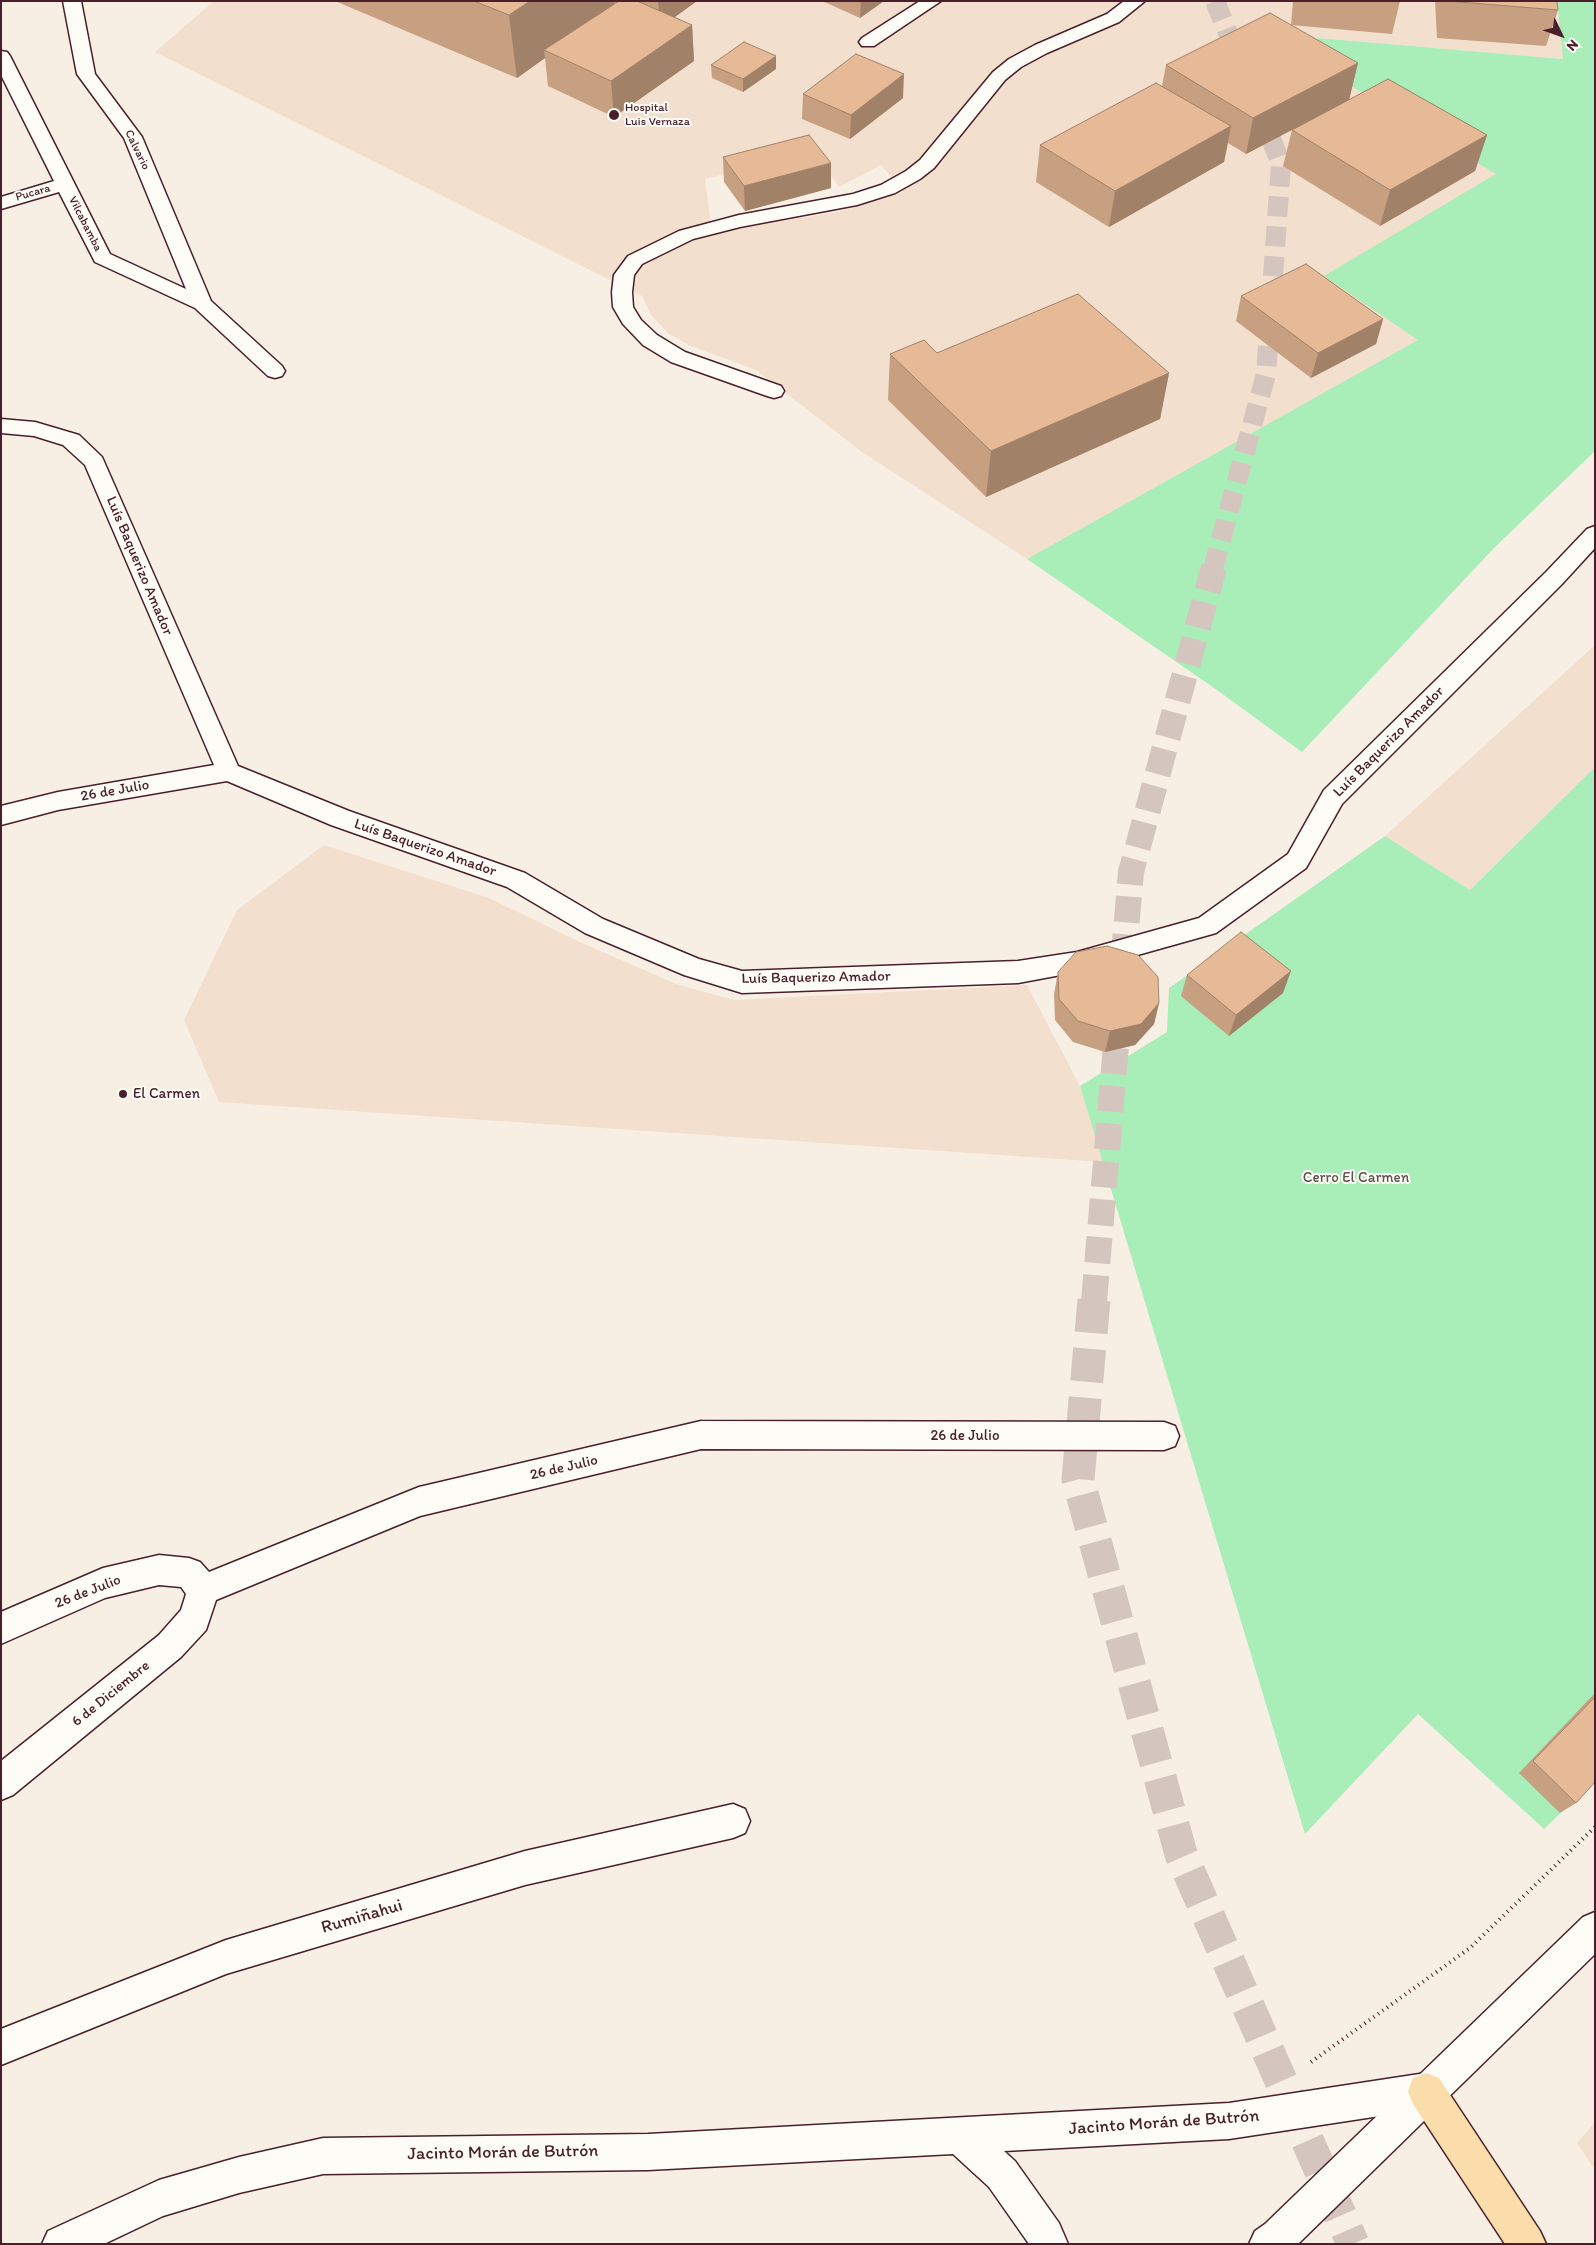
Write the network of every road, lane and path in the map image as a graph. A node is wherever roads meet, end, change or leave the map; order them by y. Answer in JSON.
{"nodes":[{"id":1,"x":72,"y":1,"type":"edge"},
{"id":2,"x":932,"y":1,"type":"edge"},
{"id":3,"x":1136,"y":1,"type":"edge"},
{"id":4,"x":868,"y":42,"type":"dead end"},
{"id":5,"x":1,"y":56,"type":"edge"},
{"id":6,"x":65,"y":184,"type":"junction"},
{"id":7,"x":1,"y":203,"type":"edge"},
{"id":8,"x":202,"y":304,"type":"junction"},
{"id":9,"x":275,"y":371,"type":"dead end"},
{"id":10,"x":774,"y":391,"type":"dead end"},
{"id":11,"x":1,"y":426,"type":"edge"},
{"id":12,"x":1595,"y":534,"type":"edge"},
{"id":13,"x":229,"y":772,"type":"junction"},
{"id":14,"x":1,"y":816,"type":"edge"},
{"id":15,"x":1164,"y":1436,"type":"dead end"},
{"id":16,"x":203,"y":1590,"type":"junction"},
{"id":17,"x":1,"y":1628,"type":"edge"},
{"id":18,"x":1,"y":1784,"type":"edge"},
{"id":19,"x":733,"y":1821,"type":"dead end"},
{"id":20,"x":1595,"y":1827,"type":"edge"},
{"id":21,"x":1595,"y":1929,"type":"edge"},
{"id":22,"x":1,"y":2047,"type":"edge"},
{"id":23,"x":1309,"y":2064,"type":"dead end"},
{"id":24,"x":1426,"y":2091,"type":"junction"},
{"id":25,"x":961,"y":2136,"type":"junction"},
{"id":26,"x":60,"y":2244,"type":"edge"},
{"id":27,"x":1049,"y":2244,"type":"edge"},
{"id":28,"x":1268,"y":2244,"type":"edge"},
{"id":29,"x":1527,"y":2244,"type":"edge"}],
"edges":[{"from":1,"to":8,"type":"street","name":"Calvario"},
{"from":2,"to":4,"type":"street"},
{"from":3,"to":10,"type":"street"},
{"from":5,"to":6,"type":"street","name":"Vilcabamba"},
{"from":6,"to":7,"type":"street","name":"Pucara"},
{"from":6,"to":8,"type":"street","name":"Vilcabamba"},
{"from":8,"to":9,"type":"street","name":"Vilcabamba"},
{"from":11,"to":13,"type":"street","name":"Luís Baquerizo Amador"},
{"from":12,"to":13,"type":"street","name":"Luís Baquerizo Amador"},
{"from":13,"to":14,"type":"street","name":"26 de Julio"},
{"from":15,"to":16,"type":"street","name":"26 de Julio"},
{"from":16,"to":17,"type":"street","name":"26 de Julio"},
{"from":16,"to":18,"type":"street","name":"6 de Diciembre"},
{"from":19,"to":22,"type":"street","name":"Rumiñahui"},
{"from":20,"to":23,"type":"path"},
{"from":21,"to":24,"type":"street"},
{"from":24,"to":25,"type":"street","name":"Jacinto Morán de Butrón"},
{"from":24,"to":28,"type":"street"},
{"from":24,"to":29,"type":"main road"},
{"from":25,"to":26,"type":"street","name":"Jacinto Morán de Butrón"},
{"from":25,"to":27,"type":"street"}]}
